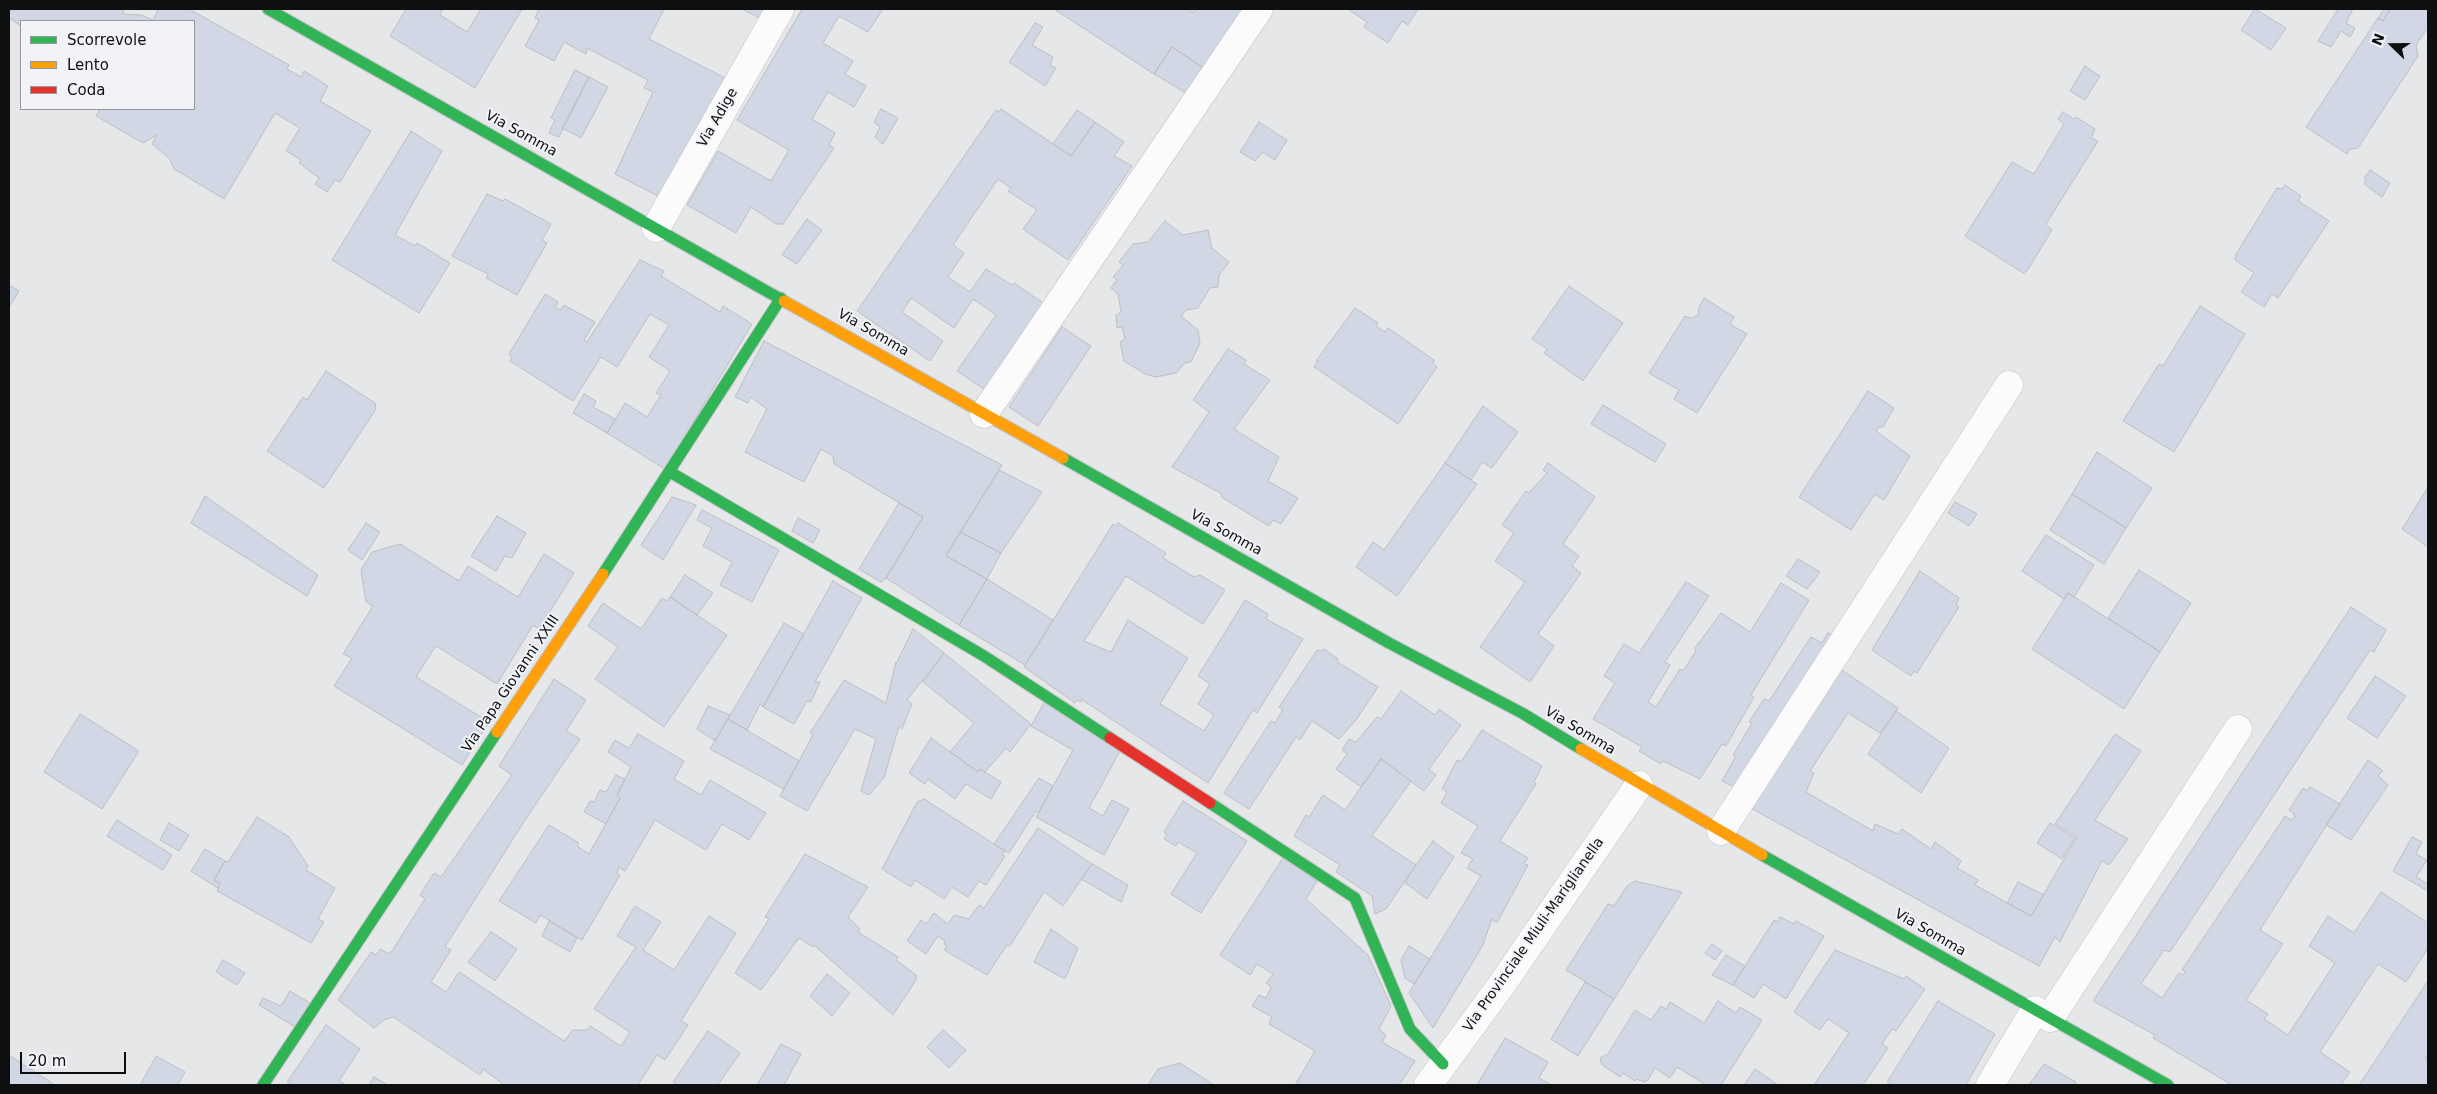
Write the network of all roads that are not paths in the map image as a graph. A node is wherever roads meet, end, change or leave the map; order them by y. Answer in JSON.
{"nodes":[{"id":1,"x":268,"y":9,"type":"edge"},
{"id":2,"x":780,"y":9,"type":"edge"},
{"id":3,"x":1259,"y":9,"type":"edge"},
{"id":4,"x":656,"y":228,"type":"junction"},
{"id":5,"x":781,"y":298,"type":"junction"},
{"id":6,"x":2010,"y":385,"type":"dead end"},
{"id":7,"x":984,"y":414,"type":"junction"},
{"id":8,"x":670,"y":472,"type":"junction"},
{"id":9,"x":2238,"y":730,"type":"dead end"},
{"id":10,"x":1639,"y":785,"type":"junction"},
{"id":11,"x":1720,"y":831,"type":"junction"},
{"id":12,"x":2043,"y":1014,"type":"junction"},
{"id":13,"x":1435,"y":1075,"type":"edge"},
{"id":14,"x":263,"y":1085,"type":"edge"},
{"id":15,"x":1990,"y":1085,"type":"edge"},
{"id":16,"x":2168,"y":1085,"type":"edge"}],
"edges":[{"from":1,"to":4,"type":"street","name":"Via Somma"},
{"from":2,"to":4,"type":"street","name":"Via Adige"},
{"from":3,"to":7,"type":"street"},
{"from":4,"to":5,"type":"street","name":"Via Somma"},
{"from":5,"to":7,"type":"street","name":"Via Somma"},
{"from":5,"to":8,"type":"street","name":"Via Papa Giovanni XXIII"},
{"from":6,"to":11,"type":"street"},
{"from":7,"to":10,"type":"street","name":"Via Somma"},
{"from":8,"to":13,"type":"street"},
{"from":8,"to":14,"type":"street","name":"Via Papa Giovanni XXIII"},
{"from":9,"to":12,"type":"street"},
{"from":10,"to":11,"type":"street","name":"Via Somma"},
{"from":10,"to":13,"type":"street","name":"Via Provinciale Miuli-Mariglianella"},
{"from":11,"to":12,"type":"street","name":"Via Somma"},
{"from":12,"to":15,"type":"street"},
{"from":12,"to":16,"type":"street","name":"Via Somma"}]}
